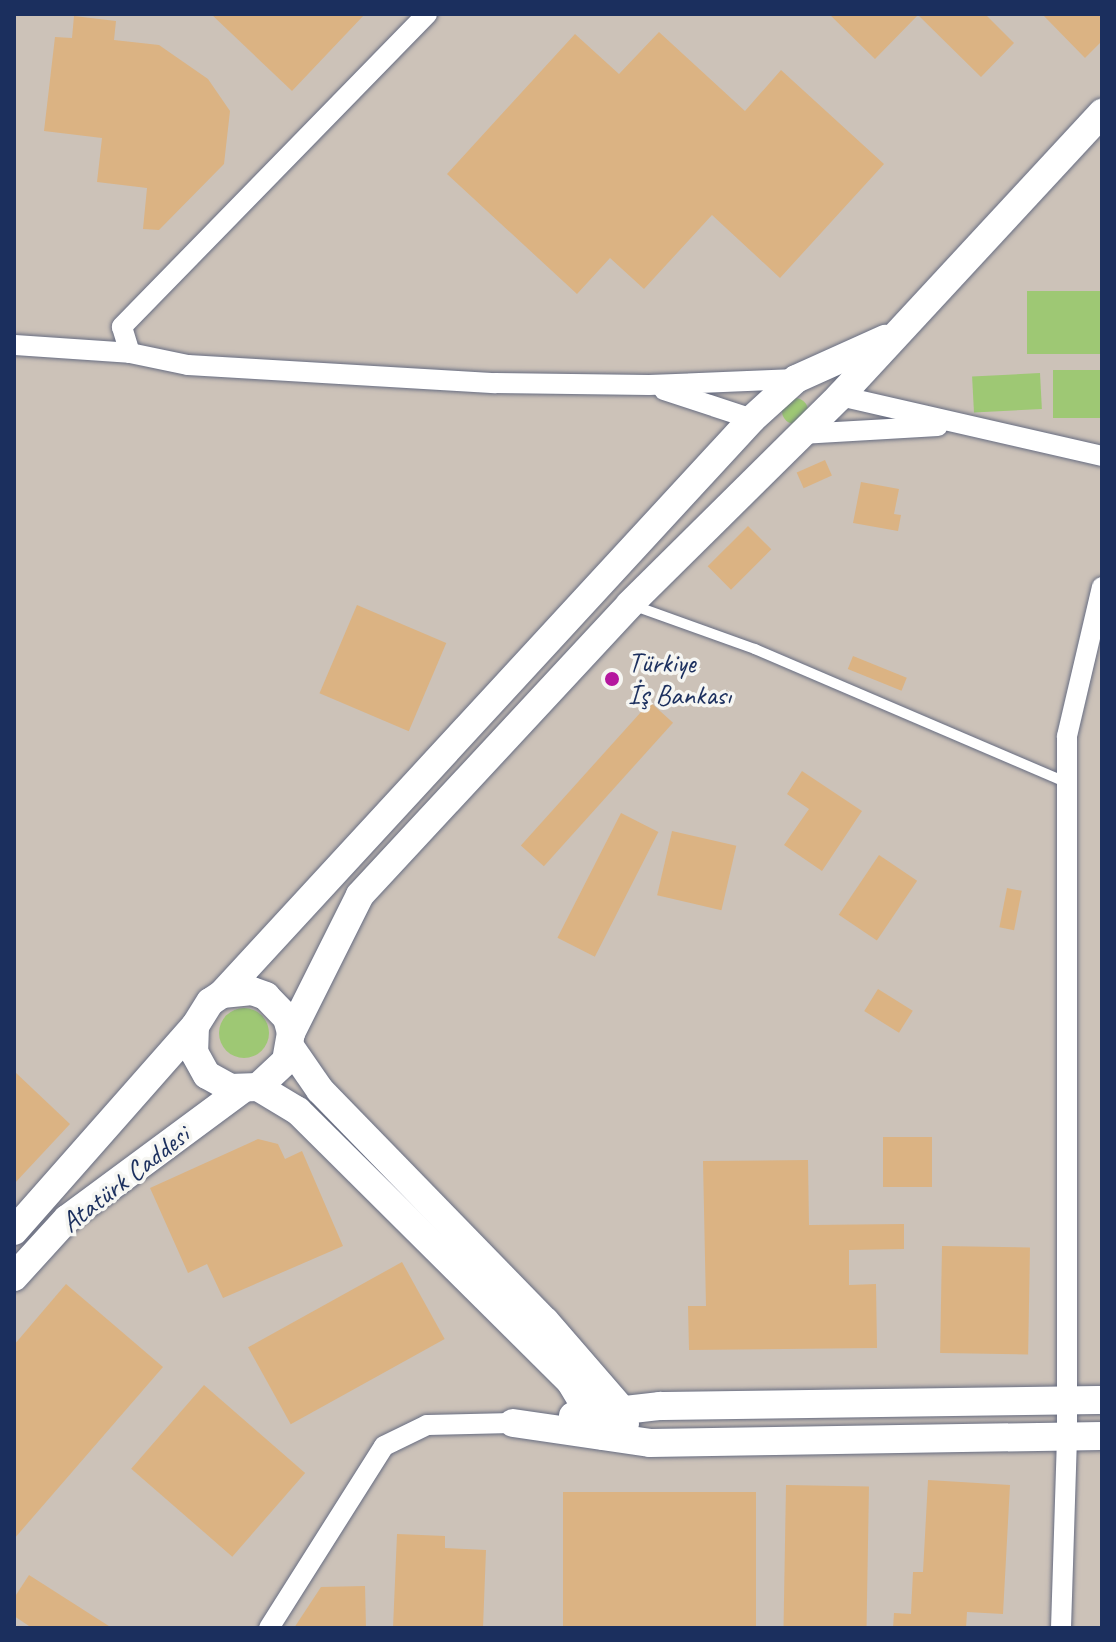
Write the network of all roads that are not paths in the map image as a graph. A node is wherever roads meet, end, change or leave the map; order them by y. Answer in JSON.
{"nodes":[{"id":1,"x":427,"y":14,"type":"edge"},
{"id":2,"x":1102,"y":113,"type":"edge"},
{"id":3,"x":893,"y":336,"type":"junction"},
{"id":4,"x":14,"y":345,"type":"edge"},
{"id":5,"x":130,"y":353,"type":"junction"},
{"id":6,"x":796,"y":379,"type":"junction"},
{"id":7,"x":649,"y":385,"type":"junction"},
{"id":8,"x":840,"y":396,"type":"junction"},
{"id":9,"x":752,"y":419,"type":"junction"},
{"id":10,"x":962,"y":425,"type":"junction"},
{"id":11,"x":801,"y":434,"type":"junction"},
{"id":12,"x":1102,"y":456,"type":"edge"},
{"id":13,"x":1102,"y":587,"type":"edge"},
{"id":14,"x":630,"y":604,"type":"junction"},
{"id":15,"x":1067,"y":783,"type":"junction"},
{"id":16,"x":222,"y":994,"type":"junction"},
{"id":17,"x":195,"y":1026,"type":"junction"},
{"id":18,"x":291,"y":1040,"type":"junction"},
{"id":19,"x":250,"y":1088,"type":"junction"},
{"id":20,"x":14,"y":1231,"type":"edge"},
{"id":21,"x":14,"y":1277,"type":"edge"},
{"id":22,"x":1102,"y":1400,"type":"edge"},
{"id":23,"x":1065,"y":1401,"type":"junction"},
{"id":24,"x":622,"y":1410,"type":"junction"},
{"id":25,"x":513,"y":1423,"type":"joint"},
{"id":26,"x":607,"y":1430,"type":"junction"},
{"id":27,"x":1102,"y":1436,"type":"edge"},
{"id":28,"x":1067,"y":1437,"type":"junction"},
{"id":29,"x":269,"y":1628,"type":"edge"},
{"id":30,"x":1061,"y":1628,"type":"edge"}],
"edges":[{"from":1,"to":5,"type":"street"},
{"from":2,"to":3,"type":"street"},
{"from":3,"to":6,"type":"street"},
{"from":3,"to":8,"type":"street"},
{"from":4,"to":5,"type":"street"},
{"from":5,"to":7,"type":"street"},
{"from":6,"to":7,"type":"street"},
{"from":6,"to":8,"type":"street"},
{"from":6,"to":9,"type":"street"},
{"from":7,"to":9,"type":"street"},
{"from":8,"to":10,"type":"street"},
{"from":8,"to":11,"type":"street"},
{"from":9,"to":11,"type":"street"},
{"from":9,"to":16,"type":"street"},
{"from":10,"to":11,"type":"street"},
{"from":10,"to":12,"type":"street"},
{"from":11,"to":14,"type":"street"},
{"from":13,"to":15,"type":"street"},
{"from":14,"to":15,"type":"lane"},
{"from":14,"to":18,"type":"street"},
{"from":15,"to":23,"type":"street"},
{"from":16,"to":17,"type":"street"},
{"from":16,"to":18,"type":"street"},
{"from":17,"to":19,"type":"street"},
{"from":17,"to":20,"type":"street","name":"Atatürk Caddesi"},
{"from":18,"to":19,"type":"street"},
{"from":18,"to":24,"type":"street"},
{"from":19,"to":21,"type":"street","name":"Atatürk Caddesi"},
{"from":19,"to":26,"type":"street"},
{"from":22,"to":23,"type":"street"},
{"from":23,"to":24,"type":"street"},
{"from":23,"to":28,"type":"street"},
{"from":24,"to":26,"type":"street"},
{"from":25,"to":26,"type":"street"},
{"from":25,"to":29,"type":"street"},
{"from":26,"to":28,"type":"street"},
{"from":27,"to":28,"type":"street"},
{"from":28,"to":30,"type":"street"}]}
